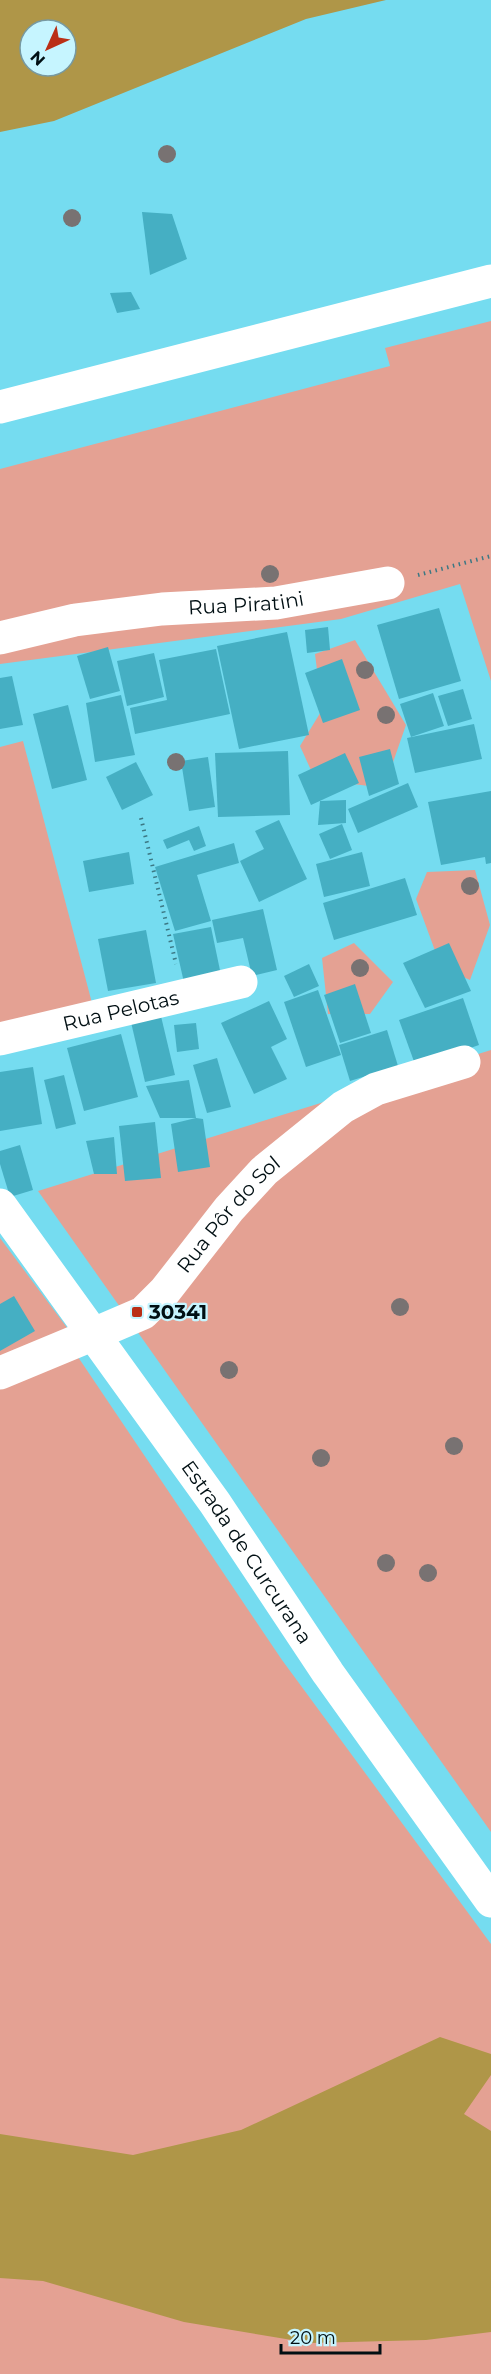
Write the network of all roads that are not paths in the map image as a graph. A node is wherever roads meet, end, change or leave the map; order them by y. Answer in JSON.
{"nodes":[{"id":1,"x":491,"y":281,"type":"edge"},
{"id":2,"x":0,"y":407,"type":"edge"},
{"id":3,"x":388,"y":583,"type":"road end"},
{"id":4,"x":0,"y":638,"type":"edge"},
{"id":5,"x":241,"y":982,"type":"dead end"},
{"id":6,"x":0,"y":1039,"type":"edge"},
{"id":7,"x":464,"y":1062,"type":"dead end"},
{"id":8,"x":0,"y":1205,"type":"edge"},
{"id":9,"x":94,"y":1334,"type":"junction"},
{"id":10,"x":0,"y":1373,"type":"edge"},
{"id":11,"x":491,"y":1901,"type":"edge"}],
"edges":[{"from":1,"to":2,"type":"main road"},
{"from":3,"to":4,"type":"main road","name":"Rua Piratini"},
{"from":5,"to":6,"type":"main road","name":"Rua Pelotas"},
{"from":7,"to":9,"type":"main road","name":"Rua Pôr do Sol"},
{"from":8,"to":9,"type":"main road","name":"Estrada de Curcurana"},
{"from":9,"to":10,"type":"main road","name":"Rua Pôr do Sol"},
{"from":9,"to":11,"type":"main road","name":"Estrada de Curcurana"}]}
